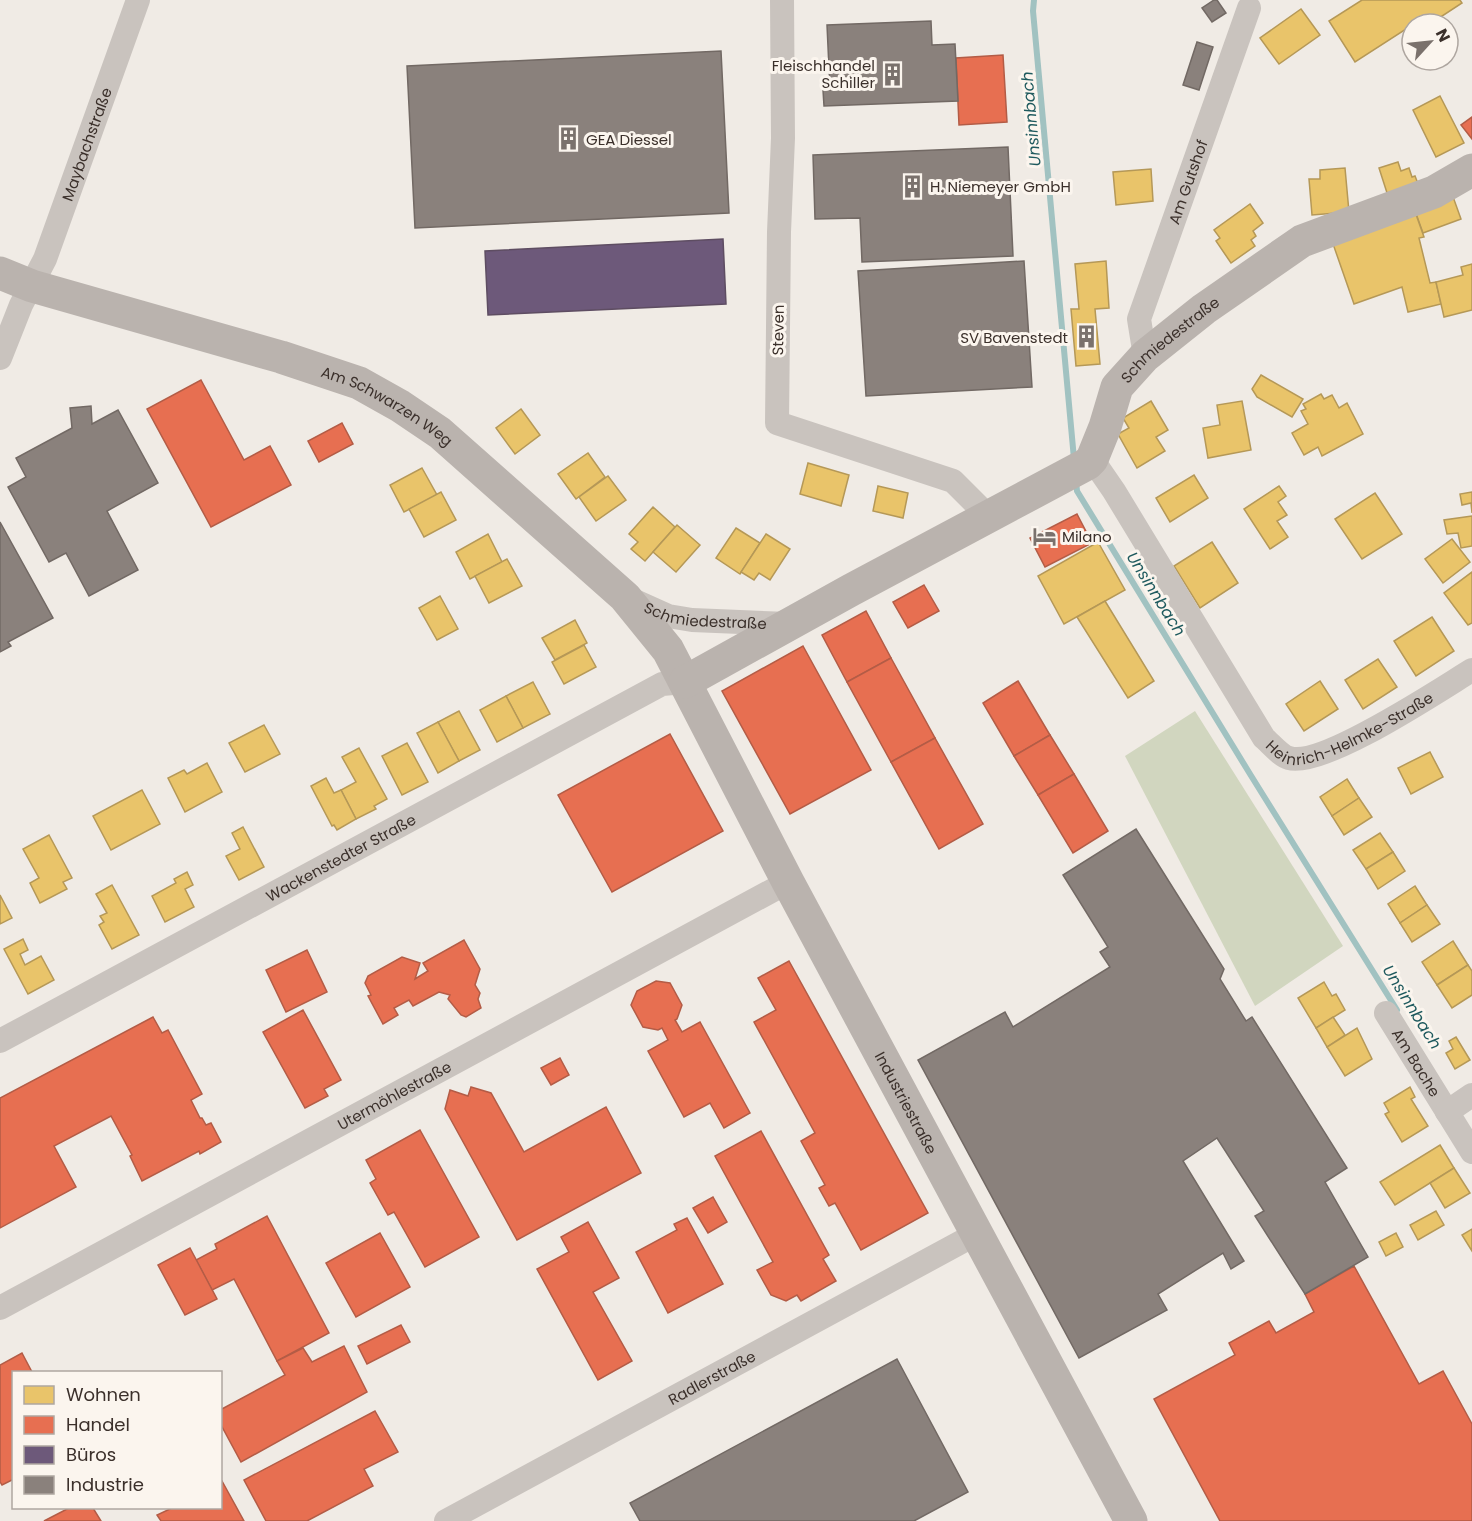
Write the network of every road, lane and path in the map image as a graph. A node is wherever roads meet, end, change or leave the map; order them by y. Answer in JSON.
{"nodes":[{"id":1,"x":138,"y":0,"type":"edge"},
{"id":2,"x":782,"y":0,"type":"edge"},
{"id":3,"x":1249,"y":8,"type":"dead end"},
{"id":4,"x":1472,"y":170,"type":"edge"},
{"id":5,"x":0,"y":273,"type":"edge"},
{"id":6,"x":32,"y":286,"type":"junction"},
{"id":7,"x":1144,"y":356,"type":"junction"},
{"id":8,"x":0,"y":358,"type":"edge"},
{"id":9,"x":1082,"y":466,"type":"junction"},
{"id":10,"x":989,"y":518,"type":"junction"},
{"id":11,"x":625,"y":597,"type":"junction"},
{"id":12,"x":789,"y":624,"type":"junction"},
{"id":13,"x":1472,"y":670,"type":"edge"},
{"id":14,"x":685,"y":682,"type":"junction"},
{"id":15,"x":788,"y":882,"type":"junction"},
{"id":16,"x":1386,"y":1013,"type":"dead end"},
{"id":17,"x":0,"y":1041,"type":"edge"},
{"id":18,"x":1459,"y":1105,"type":"edge"},
{"id":19,"x":1472,"y":1152,"type":"edge"},
{"id":20,"x":976,"y":1234,"type":"junction"},
{"id":21,"x":0,"y":1308,"type":"edge"},
{"id":22,"x":446,"y":1521,"type":"edge"},
{"id":23,"x":1131,"y":1521,"type":"edge"}],
"edges":[{"from":1,"to":6,"type":"street","name":"Maybachstraße"},
{"from":2,"to":10,"type":"street","name":"Steven"},
{"from":3,"to":7,"type":"street","name":"Am Gutshof"},
{"from":4,"to":7,"type":"street","name":"Schmiedestraße"},
{"from":5,"to":6,"type":"street","name":"Am Schwarzen Weg"},
{"from":6,"to":8,"type":"street","name":"Maybachstraße"},
{"from":6,"to":11,"type":"street","name":"Am Schwarzen Weg"},
{"from":7,"to":9,"type":"street","name":"Schmiedestraße"},
{"from":9,"to":10,"type":"street","name":"Schmiedestraße"},
{"from":9,"to":13,"type":"street","name":"Heinrich-Helmke-Straße"},
{"from":10,"to":12,"type":"street","name":"Schmiedestraße"},
{"from":11,"to":12,"type":"street","name":"Schmiedestraße"},
{"from":11,"to":14,"type":"street","name":"Am Schwarzen Weg"},
{"from":12,"to":14,"type":"street","name":"Schmiedestraße"},
{"from":14,"to":15,"type":"street","name":"Industriestraße"},
{"from":14,"to":17,"type":"street","name":"Wackenstedter Straße"},
{"from":15,"to":20,"type":"street","name":"Industriestraße"},
{"from":15,"to":21,"type":"street","name":"Utermöhlestraße"},
{"from":16,"to":18,"type":"street","name":"Am Bache"},
{"from":18,"to":19,"type":"street","name":"Am Bache"},
{"from":20,"to":22,"type":"street","name":"Radlerstraße"},
{"from":20,"to":23,"type":"street","name":"Industriestraße"}]}
